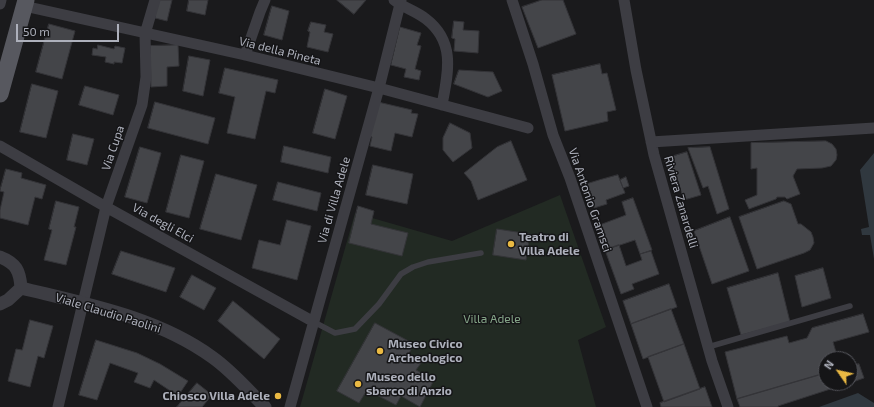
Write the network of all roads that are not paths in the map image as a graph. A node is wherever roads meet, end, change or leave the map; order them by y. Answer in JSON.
{"nodes":[{"id":1,"x":1,"y":0,"type":"edge"},
{"id":2,"x":155,"y":0,"type":"edge"},
{"id":3,"x":265,"y":0,"type":"edge"},
{"id":4,"x":512,"y":0,"type":"edge"},
{"id":5,"x":624,"y":0,"type":"edge"},
{"id":6,"x":398,"y":2,"type":"edge"},
{"id":7,"x":25,"y":3,"type":"edge"},
{"id":8,"x":0,"y":4,"type":"edge"},
{"id":9,"x":145,"y":34,"type":"junction"},
{"id":10,"x":246,"y":55,"type":"junction"},
{"id":11,"x":379,"y":88,"type":"junction"},
{"id":12,"x":0,"y":94,"type":"edge"},
{"id":13,"x":442,"y":105,"type":"junction"},
{"id":14,"x":528,"y":128,"type":"dead end"},
{"id":15,"x":874,"y":128,"type":"edge"},
{"id":16,"x":651,"y":142,"type":"junction"},
{"id":17,"x":0,"y":146,"type":"edge"},
{"id":18,"x":106,"y":207,"type":"junction"},
{"id":19,"x":481,"y":253,"type":"dead end"},
{"id":20,"x":0,"y":257,"type":"edge"},
{"id":21,"x":21,"y":288,"type":"junction"},
{"id":22,"x":83,"y":303,"type":"junction"},
{"id":23,"x":0,"y":304,"type":"edge"},
{"id":24,"x":850,"y":306,"type":"dead end"},
{"id":25,"x":314,"y":322,"type":"junction"},
{"id":26,"x":708,"y":347,"type":"junction"},
{"id":27,"x":58,"y":407,"type":"edge"},
{"id":28,"x":265,"y":407,"type":"edge"},
{"id":29,"x":290,"y":407,"type":"edge"},
{"id":30,"x":647,"y":407,"type":"edge"},
{"id":31,"x":728,"y":407,"type":"edge"}],
"edges":[{"from":1,"to":8,"type":"street"},
{"from":2,"to":9,"type":"street","name":"Via Cupa"},
{"from":3,"to":10,"type":"street"},
{"from":4,"to":30,"type":"street","name":"Via Antonio Gramsci"},
{"from":5,"to":16,"type":"street","name":"Riviera Zanardelli"},
{"from":6,"to":11,"type":"street","name":"Via di Villa Adele"},
{"from":6,"to":13,"type":"street"},
{"from":7,"to":9,"type":"street","name":"Via della Pineta"},
{"from":7,"to":12,"type":"main road"},
{"from":9,"to":10,"type":"street","name":"Via della Pineta"},
{"from":9,"to":18,"type":"street","name":"Via Cupa"},
{"from":10,"to":11,"type":"street","name":"Via della Pineta"},
{"from":11,"to":13,"type":"street","name":"Via della Pineta"},
{"from":11,"to":25,"type":"street","name":"Via di Villa Adele"},
{"from":13,"to":14,"type":"street","name":"Via della Pineta"},
{"from":15,"to":16,"type":"street"},
{"from":16,"to":26,"type":"street","name":"Riviera Zanardelli"},
{"from":17,"to":18,"type":"street","name":"Via degli Elci"},
{"from":18,"to":22,"type":"street","name":"Via Cupa"},
{"from":18,"to":25,"type":"street","name":"Via degli Elci"},
{"from":19,"to":25,"type":"lane"},
{"from":20,"to":21,"type":"street"},
{"from":21,"to":22,"type":"street","name":"Viale Claudio Paolini"},
{"from":21,"to":23,"type":"street"},
{"from":22,"to":27,"type":"street","name":"Via Cupa"},
{"from":22,"to":28,"type":"street","name":"Viale Claudio Paolini"},
{"from":24,"to":26,"type":"lane"},
{"from":25,"to":29,"type":"street","name":"Via di Villa Adele"},
{"from":26,"to":31,"type":"street","name":"Riviera Zanardelli"}]}
